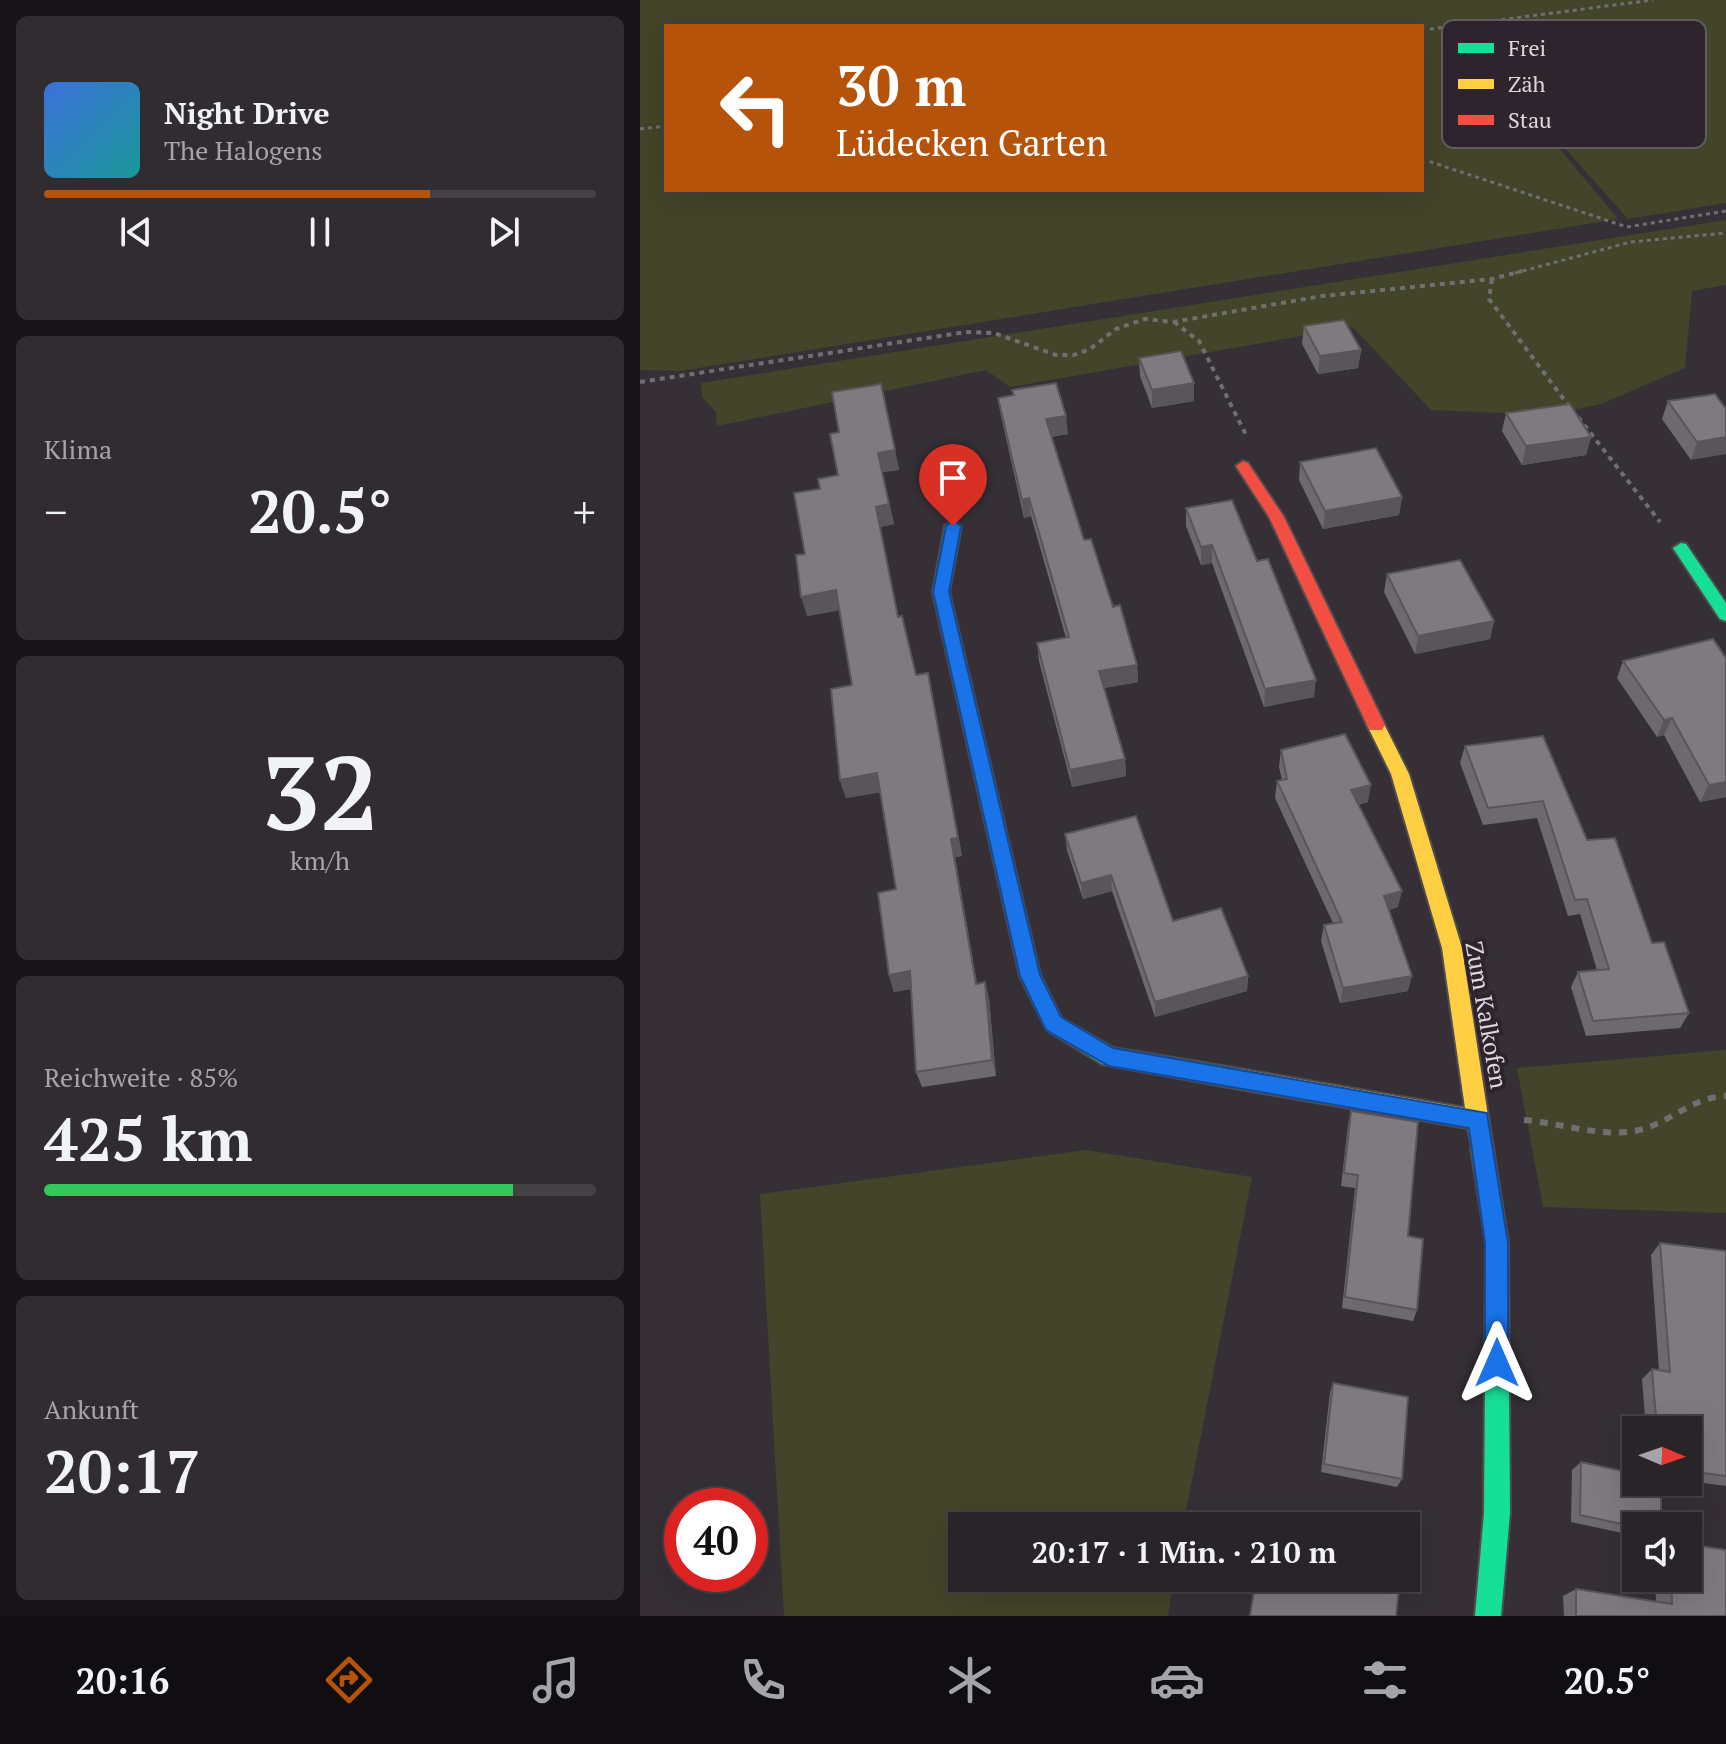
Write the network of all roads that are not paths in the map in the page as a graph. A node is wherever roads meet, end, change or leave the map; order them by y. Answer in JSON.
{"nodes":[{"id":1,"x":1243,"y":466,"type":"road end"},
{"id":2,"x":953,"y":526,"type":"dead end"},
{"id":3,"x":1681,"y":548,"type":"road end"},
{"id":4,"x":1726,"y":615,"type":"edge"},
{"id":5,"x":1479,"y":1120,"type":"junction"},
{"id":6,"x":1488,"y":1616,"type":"edge"}],
"edges":[{"from":1,"to":5,"type":"street","name":"Zum Kalkofen"},
{"from":2,"to":5,"type":"street"},
{"from":3,"to":4,"type":"street"},
{"from":5,"to":6,"type":"street","name":"Zum Kalkofen"}]}
